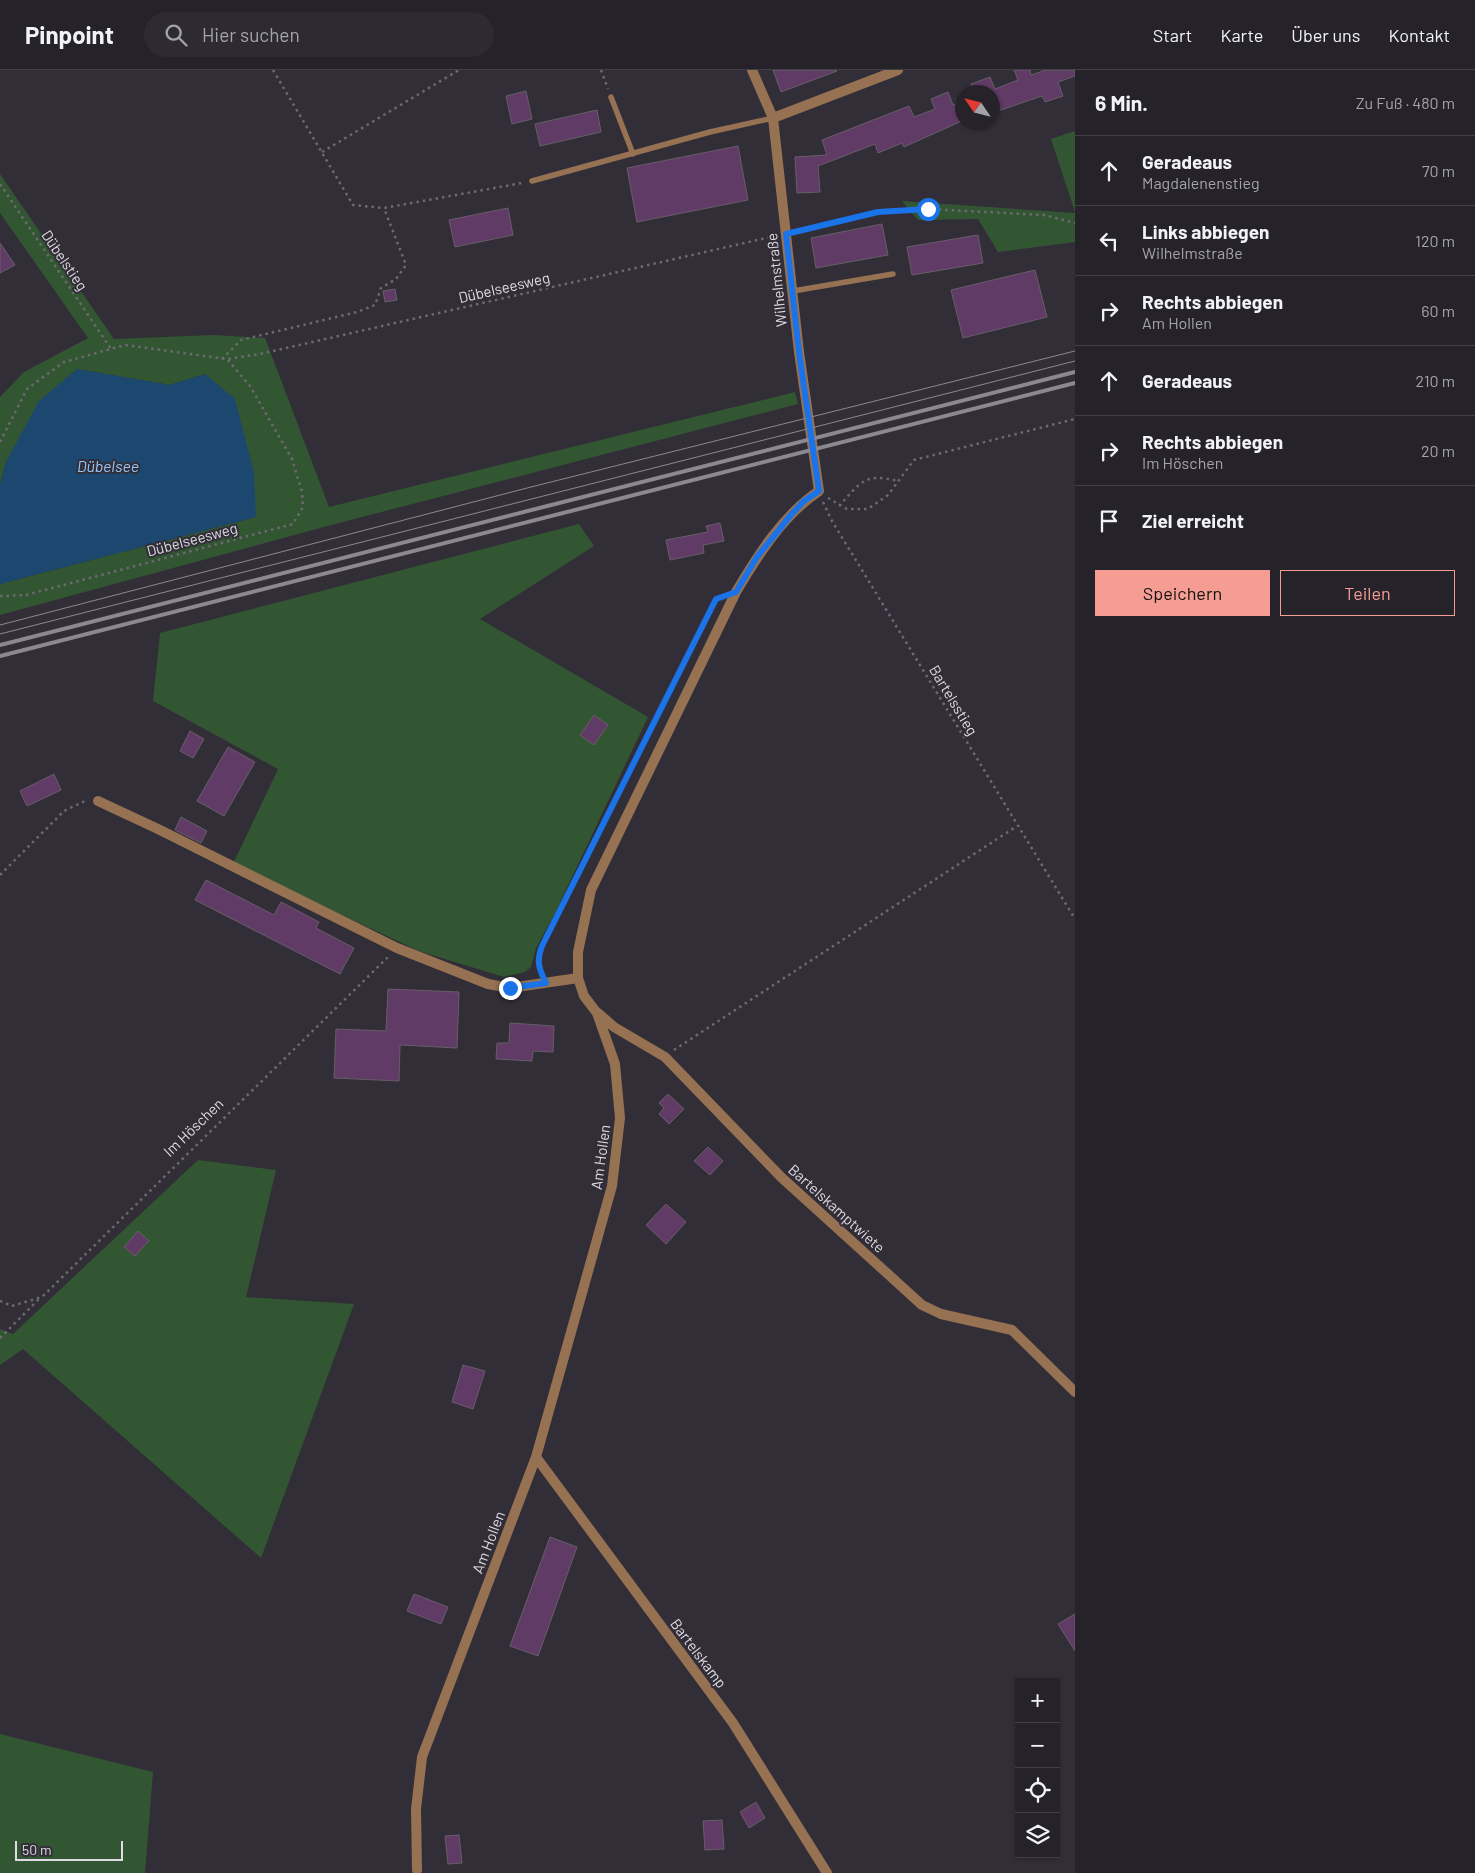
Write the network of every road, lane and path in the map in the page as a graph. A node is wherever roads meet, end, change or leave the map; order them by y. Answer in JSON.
{"nodes":[{"id":1,"x":273,"y":70,"type":"edge"},
{"id":2,"x":459,"y":70,"type":"edge"},
{"id":3,"x":601,"y":70,"type":"edge"},
{"id":4,"x":752,"y":70,"type":"edge"},
{"id":5,"x":898,"y":70,"type":"edge"},
{"id":6,"x":611,"y":97,"type":"joint"},
{"id":7,"x":773,"y":118,"type":"junction"},
{"id":8,"x":322,"y":152,"type":"junction"},
{"id":9,"x":633,"y":154,"type":"junction"},
{"id":10,"x":532,"y":182,"type":"joint"},
{"id":11,"x":0,"y":184,"type":"edge"},
{"id":12,"x":384,"y":208,"type":"junction"},
{"id":13,"x":1075,"y":223,"type":"edge"},
{"id":14,"x":786,"y":234,"type":"junction"},
{"id":15,"x":893,"y":274,"type":"dead end"},
{"id":16,"x":793,"y":291,"type":"junction"},
{"id":17,"x":111,"y":349,"type":"junction"},
{"id":18,"x":222,"y":359,"type":"junction"},
{"id":19,"x":227,"y":359,"type":"junction"},
{"id":20,"x":1075,"y":419,"type":"edge"},
{"id":21,"x":0,"y":442,"type":"edge"},
{"id":22,"x":898,"y":481,"type":"junction"},
{"id":23,"x":819,"y":491,"type":"junction"},
{"id":24,"x":839,"y":506,"type":"junction"},
{"id":25,"x":736,"y":592,"type":"junction"},
{"id":26,"x":0,"y":596,"type":"edge"},
{"id":27,"x":98,"y":801,"type":"joint"},
{"id":28,"x":1017,"y":825,"type":"junction"},
{"id":29,"x":0,"y":875,"type":"edge"},
{"id":30,"x":1075,"y":919,"type":"edge"},
{"id":31,"x":397,"y":948,"type":"junction"},
{"id":32,"x":578,"y":978,"type":"junction"},
{"id":33,"x":546,"y":983,"type":"junction"},
{"id":34,"x":597,"y":1013,"type":"junction"},
{"id":35,"x":665,"y":1057,"type":"junction"},
{"id":36,"x":42,"y":1297,"type":"junction"},
{"id":37,"x":0,"y":1301,"type":"edge"},
{"id":38,"x":0,"y":1338,"type":"edge"},
{"id":39,"x":1075,"y":1392,"type":"edge"},
{"id":40,"x":536,"y":1457,"type":"junction"},
{"id":41,"x":416,"y":1870,"type":"dead end"},
{"id":42,"x":827,"y":1873,"type":"edge"}],
"edges":[{"from":1,"to":8,"type":"path"},
{"from":2,"to":8,"type":"path"},
{"from":3,"to":6,"type":"path"},
{"from":4,"to":7,"type":"street","name":"Wilhelmstraße"},
{"from":5,"to":7,"type":"street"},
{"from":6,"to":9,"type":"lane"},
{"from":7,"to":9,"type":"lane"},
{"from":7,"to":14,"type":"street","name":"Wilhelmstraße"},
{"from":8,"to":12,"type":"path"},
{"from":9,"to":10,"type":"lane"},
{"from":10,"to":12,"type":"path"},
{"from":11,"to":17,"type":"path","name":"Dübelstieg"},
{"from":12,"to":18,"type":"path"},
{"from":13,"to":14,"type":"path","name":"Dübelseesweg"},
{"from":14,"to":16,"type":"street","name":"Wilhelmstraße"},
{"from":14,"to":19,"type":"path","name":"Dübelseesweg"},
{"from":15,"to":16,"type":"lane"},
{"from":16,"to":23,"type":"street","name":"Wilhelmstraße"},
{"from":17,"to":18,"type":"path","name":"Dübelseesweg"},
{"from":17,"to":21,"type":"path","name":"Dübelseesweg"},
{"from":18,"to":19,"type":"path","name":"Dübelseesweg"},
{"from":19,"to":26,"type":"path","name":"Dübelseesweg"},
{"from":20,"to":22,"type":"path"},
{"from":22,"to":24,"type":"path"},
{"from":22,"to":24,"type":"path"},
{"from":23,"to":24,"type":"path"},
{"from":23,"to":25,"type":"street","name":"Am Hollen"},
{"from":23,"to":28,"type":"path","name":"Bartelsstieg"},
{"from":25,"to":32,"type":"street","name":"Am Hollen"},
{"from":25,"to":33,"type":"path"},
{"from":27,"to":29,"type":"path"},
{"from":27,"to":31,"type":"street"},
{"from":28,"to":30,"type":"path","name":"Bartelsstieg"},
{"from":28,"to":35,"type":"path"},
{"from":31,"to":33,"type":"street"},
{"from":31,"to":36,"type":"path","name":"Im Höschen"},
{"from":32,"to":33,"type":"street"},
{"from":32,"to":34,"type":"street","name":"Am Hollen"},
{"from":34,"to":35,"type":"street","name":"Bartelskamptwiete"},
{"from":34,"to":40,"type":"street","name":"Am Hollen"},
{"from":35,"to":39,"type":"street","name":"Bartelskamptwiete"},
{"from":36,"to":37,"type":"path","name":"Im Höschen"},
{"from":36,"to":38,"type":"path"},
{"from":40,"to":41,"type":"street","name":"Am Hollen"},
{"from":40,"to":42,"type":"street","name":"Bartelskamp"}]}
